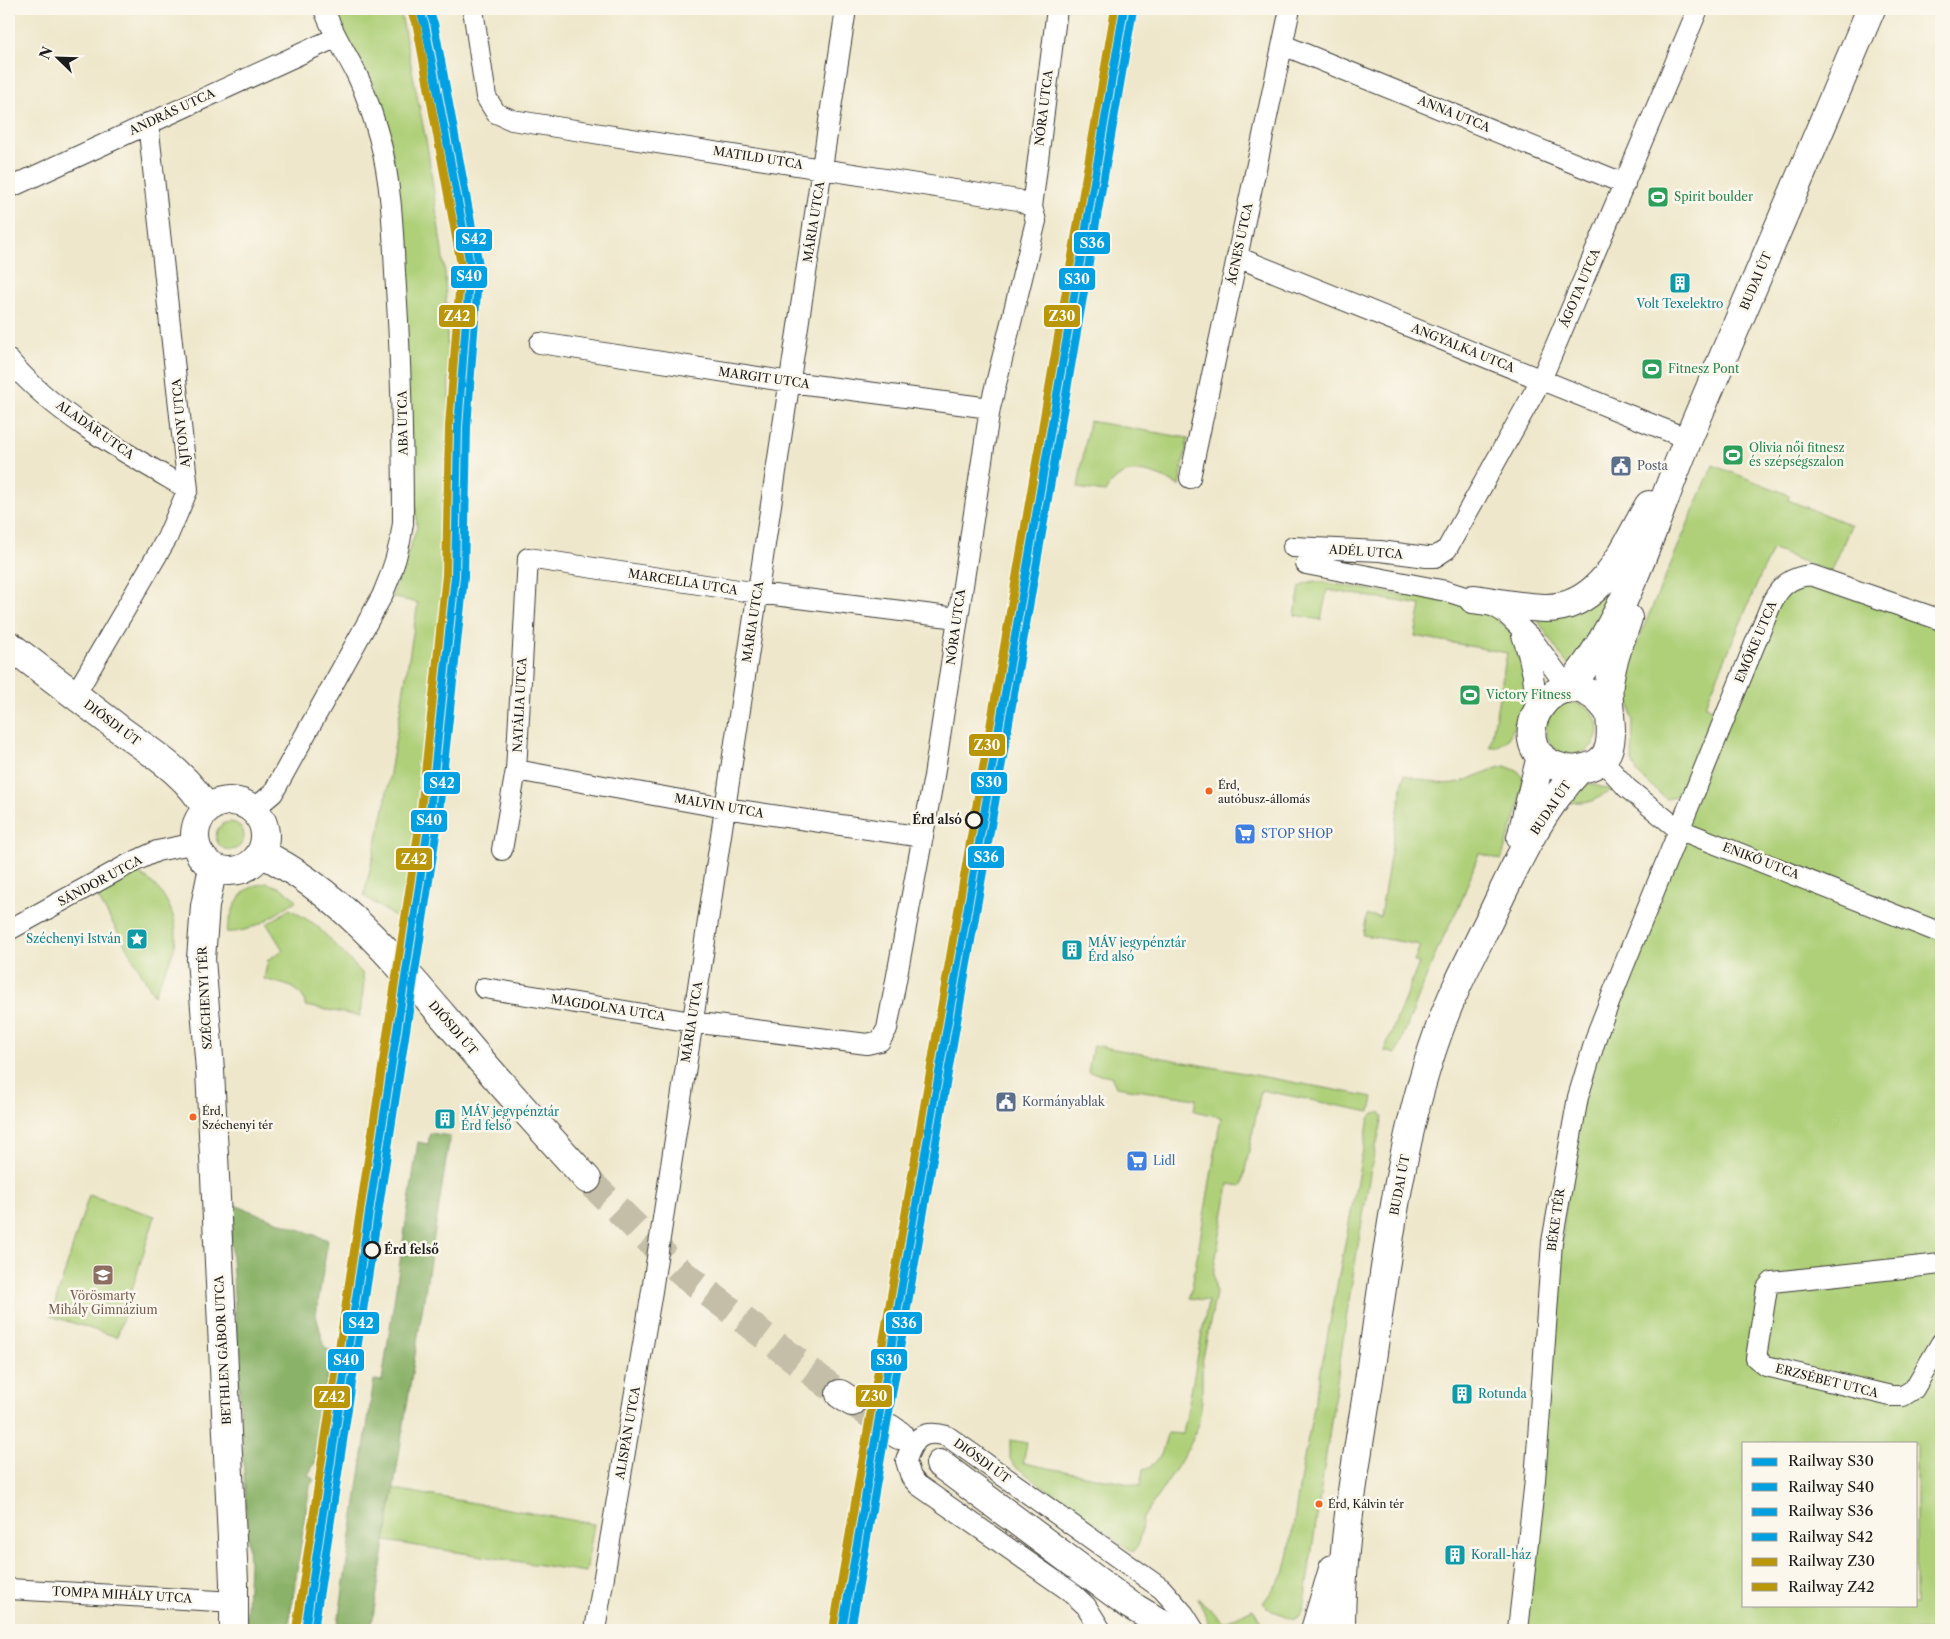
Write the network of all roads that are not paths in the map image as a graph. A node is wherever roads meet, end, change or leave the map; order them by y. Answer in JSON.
{"nodes":[{"id":1,"x":324,"y":9,"type":"edge"},
{"id":2,"x":473,"y":9,"type":"edge"},
{"id":3,"x":846,"y":9,"type":"edge"},
{"id":4,"x":1056,"y":9,"type":"edge"},
{"id":5,"x":1290,"y":9,"type":"edge"},
{"id":6,"x":1698,"y":9,"type":"edge"},
{"id":7,"x":1871,"y":9,"type":"edge"},
{"id":8,"x":335,"y":38,"type":"junction"},
{"id":9,"x":1283,"y":45,"type":"junction"},
{"id":10,"x":148,"y":123,"type":"junction"},
{"id":11,"x":822,"y":168,"type":"junction"},
{"id":12,"x":1625,"y":184,"type":"junction"},
{"id":13,"x":9,"y":188,"type":"edge"},
{"id":14,"x":1033,"y":210,"type":"junction"},
{"id":15,"x":1237,"y":257,"type":"junction"},
{"id":16,"x":540,"y":343,"type":"dead end"},
{"id":17,"x":9,"y":360,"type":"edge"},
{"id":18,"x":1541,"y":380,"type":"junction"},
{"id":19,"x":790,"y":382,"type":"junction"},
{"id":20,"x":990,"y":408,"type":"junction"},
{"id":21,"x":1688,"y":439,"type":"junction"},
{"id":22,"x":1190,"y":478,"type":"dead end"},
{"id":23,"x":188,"y":489,"type":"junction"},
{"id":24,"x":1293,"y":547,"type":"dead end"},
{"id":25,"x":1439,"y":555,"type":"joint"},
{"id":26,"x":1644,"y":555,"type":"junction"},
{"id":27,"x":528,"y":558,"type":"joint"},
{"id":28,"x":1306,"y":564,"type":"dead end"},
{"id":29,"x":758,"y":593,"type":"junction"},
{"id":30,"x":1473,"y":598,"type":"junction"},
{"id":31,"x":957,"y":618,"type":"junction"},
{"id":32,"x":1941,"y":620,"type":"edge"},
{"id":33,"x":1518,"y":626,"type":"junction"},
{"id":34,"x":9,"y":646,"type":"edge"},
{"id":35,"x":1568,"y":688,"type":"junction"},
{"id":36,"x":75,"y":695,"type":"junction"},
{"id":37,"x":1608,"y":711,"type":"junction"},
{"id":38,"x":1536,"y":712,"type":"junction"},
{"id":39,"x":1541,"y":756,"type":"junction"},
{"id":40,"x":1591,"y":764,"type":"junction"},
{"id":41,"x":516,"y":770,"type":"junction"},
{"id":42,"x":725,"y":808,"type":"junction"},
{"id":43,"x":207,"y":810,"type":"junction"},
{"id":44,"x":254,"y":810,"type":"junction"},
{"id":45,"x":1678,"y":829,"type":"junction"},
{"id":46,"x":923,"y":838,"type":"junction"},
{"id":47,"x":196,"y":843,"type":"junction"},
{"id":48,"x":502,"y":850,"type":"dead end"},
{"id":49,"x":261,"y":853,"type":"junction"},
{"id":50,"x":213,"y":867,"type":"junction"},
{"id":51,"x":1511,"y":875,"type":"junction"},
{"id":52,"x":9,"y":930,"type":"edge"},
{"id":53,"x":1941,"y":933,"type":"edge"},
{"id":54,"x":484,"y":988,"type":"dead end"},
{"id":55,"x":692,"y":1022,"type":"junction"},
{"id":56,"x":880,"y":1041,"type":"joint"},
{"id":57,"x":210,"y":1070,"type":"joint"},
{"id":58,"x":586,"y":1179,"type":"tunnel mouth"},
{"id":59,"x":660,"y":1235,"type":"joint"},
{"id":60,"x":1941,"y":1264,"type":"edge"},
{"id":61,"x":1941,"y":1343,"type":"edge"},
{"id":62,"x":940,"y":1464,"type":"tunnel mouth"},
{"id":63,"x":1349,"y":1512,"type":"junction"},
{"id":64,"x":9,"y":1589,"type":"edge"},
{"id":65,"x":235,"y":1602,"type":"junction"},
{"id":66,"x":1130,"y":1605,"type":"junction"},
{"id":67,"x":234,"y":1630,"type":"edge"},
{"id":68,"x":594,"y":1630,"type":"edge"},
{"id":69,"x":1102,"y":1630,"type":"edge"},
{"id":70,"x":1156,"y":1630,"type":"edge"},
{"id":71,"x":1172,"y":1630,"type":"edge"},
{"id":72,"x":1194,"y":1630,"type":"edge"},
{"id":73,"x":1315,"y":1630,"type":"edge"},
{"id":74,"x":1341,"y":1630,"type":"edge"},
{"id":75,"x":1518,"y":1630,"type":"edge"}],
"edges":[{"from":1,"to":8,"type":"street","name":"ABA UTCA"},
{"from":2,"to":11,"type":"street","name":"MATILD UTCA"},
{"from":3,"to":11,"type":"street","name":"MÁRIA UTCA"},
{"from":4,"to":14,"type":"street","name":"NÓRA UTCA"},
{"from":5,"to":9,"type":"street","name":"ÁGNES UTCA"},
{"from":6,"to":12,"type":"street","name":"ÁGOTA UTCA"},
{"from":7,"to":21,"type":"main road","name":"BUDAI ÚT"},
{"from":8,"to":10,"type":"street","name":"ANDRÁS UTCA"},
{"from":8,"to":44,"type":"street","name":"ABA UTCA"},
{"from":9,"to":12,"type":"street","name":"ANNA UTCA"},
{"from":9,"to":15,"type":"street","name":"ÁGNES UTCA"},
{"from":10,"to":13,"type":"street","name":"ANDRÁS UTCA"},
{"from":10,"to":23,"type":"street","name":"AJTONY UTCA"},
{"from":11,"to":14,"type":"street","name":"MATILD UTCA"},
{"from":11,"to":19,"type":"street","name":"MÁRIA UTCA"},
{"from":12,"to":18,"type":"street","name":"ÁGOTA UTCA"},
{"from":14,"to":20,"type":"street","name":"NÓRA UTCA"},
{"from":15,"to":18,"type":"street","name":"ANGYALKA UTCA"},
{"from":15,"to":22,"type":"street","name":"ÁGNES UTCA"},
{"from":16,"to":19,"type":"street","name":"MARGIT UTCA"},
{"from":17,"to":23,"type":"street","name":"ALADÁR UTCA"},
{"from":18,"to":21,"type":"street","name":"ANGYALKA UTCA"},
{"from":18,"to":25,"type":"street","name":"ÁGOTA UTCA"},
{"from":19,"to":20,"type":"street","name":"MARGIT UTCA"},
{"from":19,"to":29,"type":"street","name":"MÁRIA UTCA"},
{"from":20,"to":31,"type":"street","name":"NÓRA UTCA"},
{"from":21,"to":26,"type":"main road","name":"BUDAI ÚT"},
{"from":21,"to":30,"type":"main road"},
{"from":23,"to":36,"type":"street","name":"AJTONY UTCA"},
{"from":24,"to":25,"type":"street","name":"ADÉL UTCA"},
{"from":26,"to":35,"type":"main road","name":"BUDAI ÚT"},
{"from":26,"to":37,"type":"main road","name":"BUDAI ÚT"},
{"from":27,"to":29,"type":"street","name":"MARCELLA UTCA"},
{"from":27,"to":41,"type":"street","name":"NATÁLIA UTCA"},
{"from":28,"to":30,"type":"street"},
{"from":29,"to":31,"type":"street","name":"MARCELLA UTCA"},
{"from":29,"to":42,"type":"street","name":"MÁRIA UTCA"},
{"from":30,"to":33,"type":"street"},
{"from":31,"to":46,"type":"street","name":"NÓRA UTCA"},
{"from":32,"to":45,"type":"street","name":"EMŐKE UTCA"},
{"from":33,"to":35,"type":"street"},
{"from":33,"to":38,"type":"street"},
{"from":34,"to":36,"type":"main road","name":"DIÓSDI ÚT"},
{"from":35,"to":37,"type":"main road"},
{"from":35,"to":38,"type":"main road","name":"BUDAI ÚT"},
{"from":36,"to":43,"type":"main road","name":"DIÓSDI ÚT"},
{"from":37,"to":40,"type":"main road","name":"BUDAI ÚT"},
{"from":38,"to":39,"type":"main road"},
{"from":39,"to":40,"type":"main road","name":"BUDAI ÚT"},
{"from":39,"to":51,"type":"main road","name":"BUDAI ÚT"},
{"from":40,"to":45,"type":"street","name":"ENIKŐ UTCA"},
{"from":40,"to":51,"type":"main road","name":"BUDAI ÚT"},
{"from":41,"to":42,"type":"street","name":"MALVIN UTCA"},
{"from":41,"to":48,"type":"street","name":"NATÁLIA UTCA"},
{"from":42,"to":46,"type":"street","name":"MALVIN UTCA"},
{"from":42,"to":55,"type":"street","name":"MÁRIA UTCA"},
{"from":43,"to":44,"type":"main road"},
{"from":43,"to":47,"type":"main road"},
{"from":44,"to":49,"type":"main road"},
{"from":45,"to":53,"type":"street","name":"ENIKŐ UTCA"},
{"from":45,"to":75,"type":"street","name":"BÉKE TÉR"},
{"from":46,"to":56,"type":"street","name":"NÓRA UTCA"},
{"from":47,"to":50,"type":"main road"},
{"from":47,"to":52,"type":"street","name":"SÁNDOR UTCA"},
{"from":49,"to":50,"type":"main road"},
{"from":49,"to":58,"type":"main road","name":"DIÓSDI ÚT"},
{"from":50,"to":57,"type":"main road","name":"SZÉCHENYI TÉR"},
{"from":51,"to":63,"type":"main road","name":"BUDAI ÚT"},
{"from":54,"to":55,"type":"street","name":"MAGDOLNA UTCA"},
{"from":55,"to":56,"type":"street","name":"MAGDOLNA UTCA"},
{"from":55,"to":59,"type":"street","name":"MÁRIA UTCA"},
{"from":57,"to":65,"type":"main road","name":"BETHLEN GÁBOR UTCA"},
{"from":59,"to":68,"type":"street","name":"ALISPÁN UTCA"},
{"from":60,"to":61,"type":"street","name":"ERZSÉBET UTCA"},
{"from":62,"to":66,"type":"main road"},
{"from":63,"to":73,"type":"main road","name":"BUDAI ÚT"},
{"from":63,"to":74,"type":"main road","name":"BUDAI ÚT"},
{"from":64,"to":65,"type":"street","name":"TOMPA MIHÁLY UTCA"},
{"from":65,"to":67,"type":"main road","name":"BETHLEN GÁBOR UTCA"},
{"from":66,"to":70,"type":"main road"},
{"from":66,"to":71,"type":"main road"},
{"from":69,"to":72,"type":"street","name":"DIÓSDI ÚT"}]}
